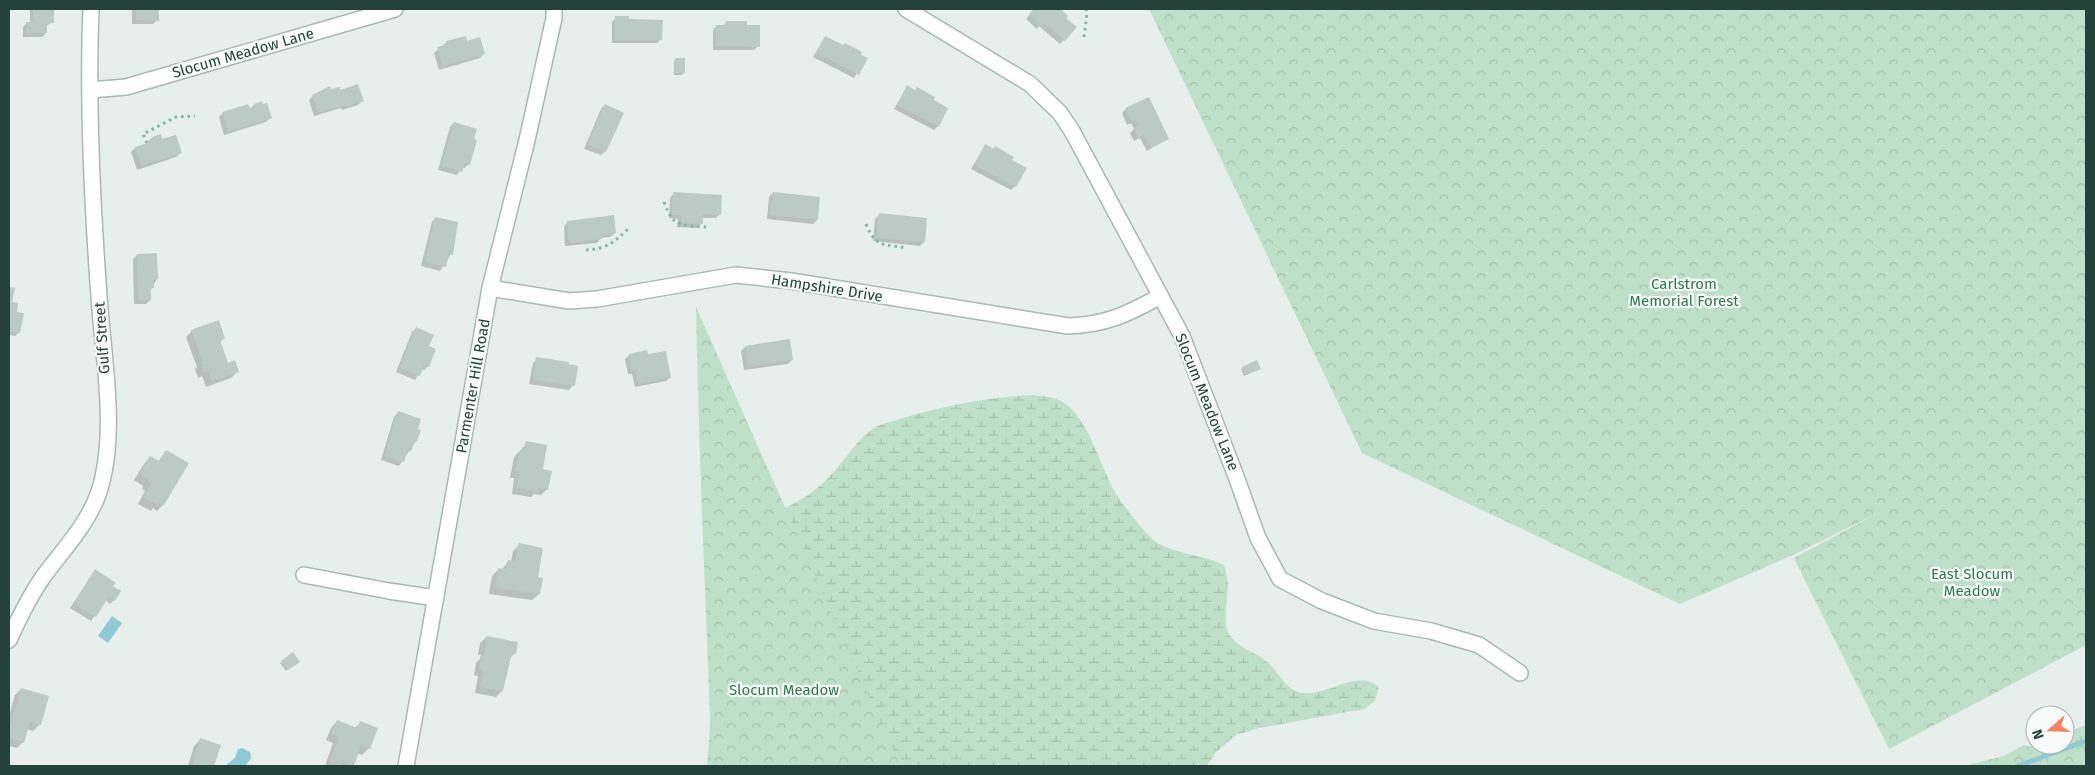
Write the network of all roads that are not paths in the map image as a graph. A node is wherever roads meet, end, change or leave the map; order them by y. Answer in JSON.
{"nodes":[{"id":1,"x":91,"y":9,"type":"edge"},
{"id":2,"x":396,"y":9,"type":"edge"},
{"id":3,"x":554,"y":9,"type":"edge"},
{"id":4,"x":906,"y":9,"type":"edge"},
{"id":5,"x":90,"y":90,"type":"junction"},
{"id":6,"x":490,"y":288,"type":"junction"},
{"id":7,"x":1159,"y":296,"type":"junction"},
{"id":8,"x":304,"y":575,"type":"dead end"},
{"id":9,"x":436,"y":598,"type":"junction"},
{"id":10,"x":9,"y":640,"type":"edge"},
{"id":11,"x":1520,"y":673,"type":"dead end"},
{"id":12,"x":406,"y":766,"type":"edge"}],
"edges":[{"from":1,"to":5,"type":"street","name":"Gulf Street"},
{"from":2,"to":5,"type":"street","name":"Slocum Meadow Lane"},
{"from":3,"to":6,"type":"street","name":"Parmenter Hill Road"},
{"from":4,"to":7,"type":"street","name":"Slocum Meadow Lane"},
{"from":5,"to":10,"type":"street","name":"Gulf Street"},
{"from":6,"to":7,"type":"street","name":"Hampshire Drive"},
{"from":6,"to":9,"type":"street","name":"Parmenter Hill Road"},
{"from":7,"to":11,"type":"street","name":"Slocum Meadow Lane"},
{"from":8,"to":9,"type":"street"},
{"from":9,"to":12,"type":"street","name":"Parmenter Hill Road"}]}
